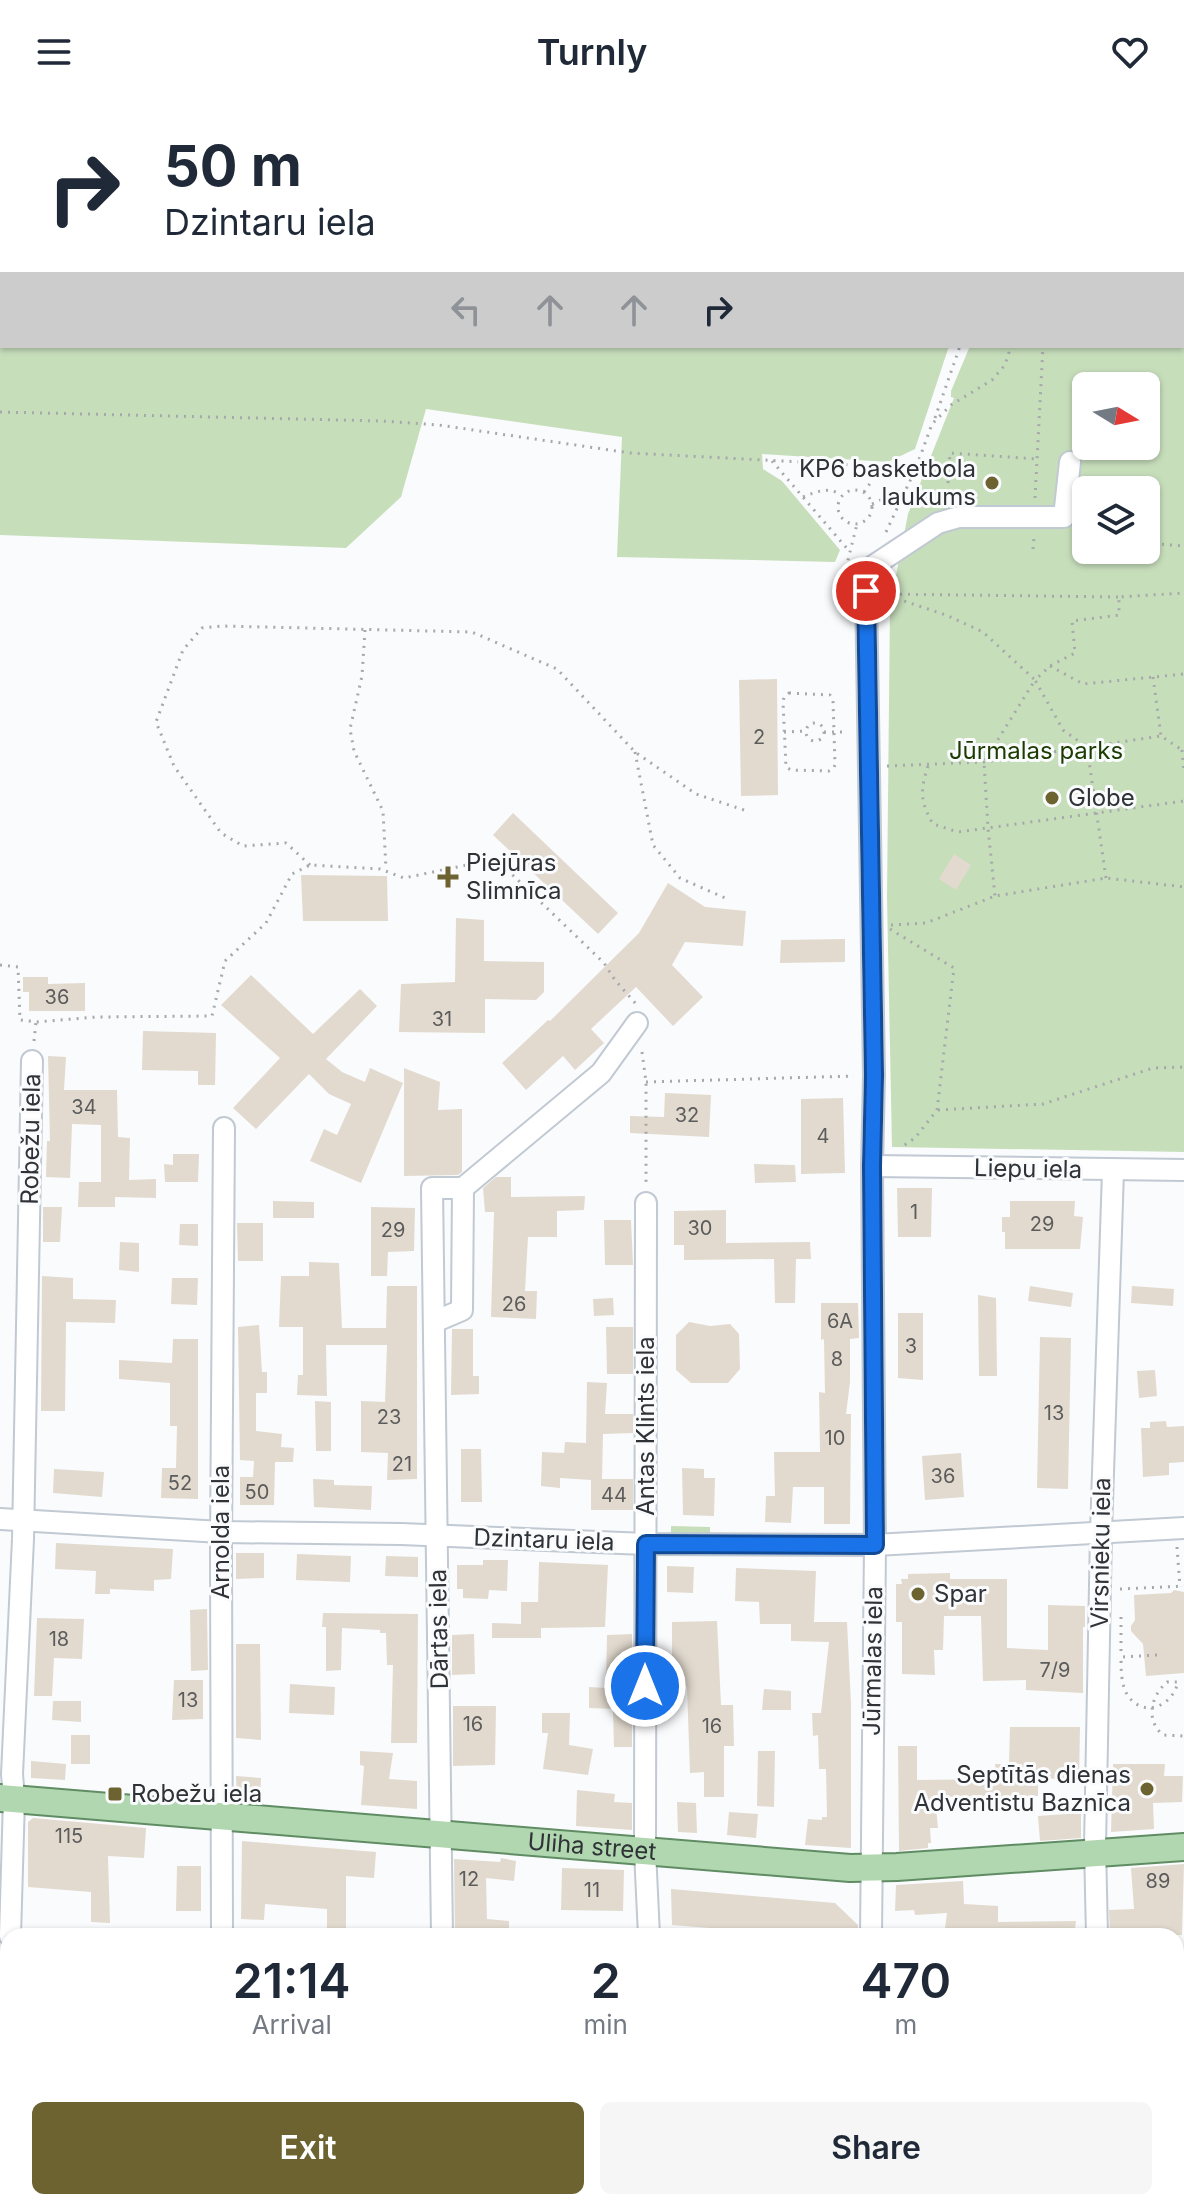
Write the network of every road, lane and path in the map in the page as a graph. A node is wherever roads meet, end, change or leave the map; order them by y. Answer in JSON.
{"nodes":[{"id":1,"x":959,"y":348,"type":"edge"},
{"id":2,"x":1010,"y":348,"type":"edge"},
{"id":3,"x":1043,"y":348,"type":"edge"},
{"id":4,"x":0,"y":412,"type":"edge"},
{"id":5,"x":932,"y":424,"type":"junction"},
{"id":6,"x":1037,"y":459,"type":"junction"},
{"id":7,"x":771,"y":460,"type":"junction"},
{"id":8,"x":1070,"y":462,"type":"dead end"},
{"id":9,"x":872,"y":465,"type":"junction"},
{"id":10,"x":916,"y":468,"type":"junction"},
{"id":11,"x":864,"y":492,"type":"junction"},
{"id":12,"x":842,"y":496,"type":"junction"},
{"id":13,"x":803,"y":497,"type":"junction"},
{"id":14,"x":902,"y":500,"type":"junction"},
{"id":15,"x":872,"y":504,"type":"junction"},
{"id":16,"x":947,"y":506,"type":"dead end"},
{"id":17,"x":1035,"y":518,"type":"junction"},
{"id":18,"x":857,"y":524,"type":"junction"},
{"id":19,"x":886,"y":533,"type":"dead end"},
{"id":20,"x":1160,"y":544,"type":"edge"},
{"id":21,"x":1184,"y":546,"type":"edge"},
{"id":22,"x":1033,"y":549,"type":"dead end"},
{"id":23,"x":850,"y":553,"type":"junction"},
{"id":24,"x":872,"y":585,"type":"junction"},
{"id":25,"x":1184,"y":593,"type":"edge"},
{"id":26,"x":1119,"y":597,"type":"junction"},
{"id":27,"x":365,"y":630,"type":"junction"},
{"id":28,"x":1050,"y":666,"type":"junction"},
{"id":29,"x":1184,"y":674,"type":"edge"},
{"id":30,"x":1153,"y":677,"type":"junction"},
{"id":31,"x":1035,"y":680,"type":"junction"},
{"id":32,"x":806,"y":731,"type":"junction"},
{"id":33,"x":784,"y":732,"type":"junction"},
{"id":34,"x":823,"y":732,"type":"junction"},
{"id":35,"x":834,"y":732,"type":"junction"},
{"id":36,"x":848,"y":732,"type":"dead end"},
{"id":37,"x":1161,"y":736,"type":"junction"},
{"id":38,"x":1087,"y":747,"type":"junction"},
{"id":39,"x":1183,"y":750,"type":"edge"},
{"id":40,"x":635,"y":752,"type":"junction"},
{"id":41,"x":984,"y":762,"type":"junction"},
{"id":42,"x":929,"y":764,"type":"junction"},
{"id":43,"x":868,"y":767,"type":"junction"},
{"id":44,"x":1184,"y":771,"type":"edge"},
{"id":45,"x":1184,"y":801,"type":"edge"},
{"id":46,"x":747,"y":811,"type":"dead end"},
{"id":47,"x":1097,"y":813,"type":"junction"},
{"id":48,"x":988,"y":828,"type":"junction"},
{"id":49,"x":310,"y":865,"type":"junction"},
{"id":50,"x":387,"y":872,"type":"junction"},
{"id":51,"x":1106,"y":878,"type":"junction"},
{"id":52,"x":1184,"y":887,"type":"edge"},
{"id":53,"x":995,"y":896,"type":"junction"},
{"id":54,"x":725,"y":898,"type":"dead end"},
{"id":55,"x":0,"y":965,"type":"edge"},
{"id":56,"x":637,"y":1023,"type":"junction"},
{"id":57,"x":32,"y":1061,"type":"dead end"},
{"id":58,"x":1184,"y":1067,"type":"edge"},
{"id":59,"x":874,"y":1075,"type":"junction"},
{"id":60,"x":646,"y":1082,"type":"junction"},
{"id":61,"x":937,"y":1110,"type":"junction"},
{"id":62,"x":224,"y":1128,"type":"dead end"},
{"id":63,"x":872,"y":1166,"type":"junction"},
{"id":64,"x":1184,"y":1170,"type":"edge"},
{"id":65,"x":1113,"y":1171,"type":"junction"},
{"id":66,"x":463,"y":1188,"type":"junction"},
{"id":67,"x":646,"y":1203,"type":"joint"},
{"id":68,"x":434,"y":1322,"type":"junction"},
{"id":69,"x":0,"y":1519,"type":"edge"},
{"id":70,"x":22,"y":1521,"type":"junction"},
{"id":71,"x":1184,"y":1528,"type":"edge"},
{"id":72,"x":221,"y":1532,"type":"junction"},
{"id":73,"x":1101,"y":1533,"type":"junction"},
{"id":74,"x":438,"y":1536,"type":"junction"},
{"id":75,"x":646,"y":1544,"type":"junction"},
{"id":76,"x":875,"y":1545,"type":"junction"},
{"id":77,"x":1177,"y":1552,"type":"dead end"},
{"id":78,"x":1182,"y":1586,"type":"edge"},
{"id":79,"x":1120,"y":1589,"type":"dead end"},
{"id":80,"x":1121,"y":1616,"type":"dead end"},
{"id":81,"x":1157,"y":1655,"type":"dead end"},
{"id":82,"x":1121,"y":1657,"type":"junction"},
{"id":83,"x":1152,"y":1708,"type":"junction"},
{"id":84,"x":1184,"y":1736,"type":"edge"},
{"id":85,"x":7,"y":1799,"type":"edge"},
{"id":86,"x":221,"y":1816,"type":"junction"},
{"id":87,"x":441,"y":1834,"type":"junction"},
{"id":88,"x":1184,"y":1847,"type":"edge"},
{"id":89,"x":645,"y":1851,"type":"junction"},
{"id":90,"x":1095,"y":1855,"type":"junction"},
{"id":91,"x":872,"y":1869,"type":"junction"},
{"id":92,"x":10,"y":1928,"type":"edge"},
{"id":93,"x":222,"y":1928,"type":"edge"},
{"id":94,"x":442,"y":1928,"type":"edge"},
{"id":95,"x":649,"y":1928,"type":"edge"},
{"id":96,"x":871,"y":1928,"type":"edge"},
{"id":97,"x":1097,"y":1928,"type":"edge"}],
"edges":[{"from":1,"to":5,"type":"path"},
{"from":2,"to":5,"type":"path"},
{"from":3,"to":6,"type":"path"},
{"from":4,"to":7,"type":"path"},
{"from":5,"to":10,"type":"path"},
{"from":6,"to":16,"type":"path"},
{"from":6,"to":17,"type":"path"},
{"from":7,"to":9,"type":"path"},
{"from":7,"to":13,"type":"path"},
{"from":8,"to":17,"type":"street"},
{"from":9,"to":10,"type":"path"},
{"from":9,"to":11,"type":"path"},
{"from":10,"to":14,"type":"path"},
{"from":11,"to":12,"type":"path"},
{"from":11,"to":15,"type":"path"},
{"from":12,"to":13,"type":"path"},
{"from":12,"to":18,"type":"path"},
{"from":13,"to":23,"type":"path"},
{"from":14,"to":15,"type":"path"},
{"from":14,"to":19,"type":"path"},
{"from":15,"to":18,"type":"path"},
{"from":17,"to":22,"type":"path"},
{"from":17,"to":24,"type":"street"},
{"from":18,"to":23,"type":"path"},
{"from":20,"to":21,"type":"path"},
{"from":23,"to":24,"type":"path"},
{"from":24,"to":26,"type":"path"},
{"from":24,"to":31,"type":"path"},
{"from":24,"to":43,"type":"street","name":"Jūrmalas iela"},
{"from":25,"to":26,"type":"path"},
{"from":26,"to":28,"type":"path"},
{"from":27,"to":40,"type":"path"},
{"from":27,"to":49,"type":"path"},
{"from":27,"to":50,"type":"path"},
{"from":28,"to":30,"type":"path"},
{"from":28,"to":31,"type":"path"},
{"from":29,"to":30,"type":"path"},
{"from":30,"to":37,"type":"path"},
{"from":31,"to":38,"type":"path"},
{"from":31,"to":41,"type":"path"},
{"from":32,"to":33,"type":"path"},
{"from":32,"to":34,"type":"path"},
{"from":32,"to":34,"type":"path"},
{"from":33,"to":35,"type":"path"},
{"from":33,"to":35,"type":"path"},
{"from":34,"to":35,"type":"path"},
{"from":35,"to":36,"type":"path"},
{"from":37,"to":38,"type":"path"},
{"from":37,"to":39,"type":"path"},
{"from":38,"to":41,"type":"path"},
{"from":38,"to":47,"type":"path"},
{"from":39,"to":44,"type":"path"},
{"from":40,"to":46,"type":"path"},
{"from":40,"to":54,"type":"path"},
{"from":41,"to":42,"type":"path"},
{"from":41,"to":48,"type":"path"},
{"from":42,"to":43,"type":"path"},
{"from":42,"to":48,"type":"path"},
{"from":43,"to":59,"type":"street","name":"Jūrmalas iela"},
{"from":45,"to":47,"type":"path"},
{"from":47,"to":48,"type":"path"},
{"from":47,"to":51,"type":"path"},
{"from":48,"to":53,"type":"path"},
{"from":49,"to":50,"type":"path"},
{"from":49,"to":55,"type":"path"},
{"from":50,"to":56,"type":"path"},
{"from":51,"to":52,"type":"path"},
{"from":51,"to":53,"type":"path"},
{"from":53,"to":61,"type":"path"},
{"from":56,"to":60,"type":"path"},
{"from":56,"to":66,"type":"street"},
{"from":57,"to":70,"type":"street","name":"Robežu iela"},
{"from":58,"to":61,"type":"path"},
{"from":59,"to":60,"type":"path"},
{"from":59,"to":63,"type":"street","name":"Jūrmalas iela"},
{"from":60,"to":67,"type":"path"},
{"from":61,"to":63,"type":"path"},
{"from":62,"to":72,"type":"street","name":"Arnolda iela"},
{"from":63,"to":65,"type":"street","name":"Liepu iela"},
{"from":63,"to":76,"type":"street","name":"Jūrmalas iela"},
{"from":64,"to":65,"type":"street","name":"Liepu iela"},
{"from":65,"to":73,"type":"street","name":"Virsnieku iela"},
{"from":66,"to":68,"type":"street"},
{"from":66,"to":68,"type":"street","name":"Dārtas iela"},
{"from":67,"to":75,"type":"street","name":"Antas Klints iela"},
{"from":68,"to":74,"type":"street","name":"Dārtas iela"},
{"from":69,"to":70,"type":"street","name":"Dzintaru iela"},
{"from":70,"to":72,"type":"street","name":"Dzintaru iela"},
{"from":70,"to":85,"type":"street","name":"Robežu iela"},
{"from":71,"to":73,"type":"street","name":"Dzintaru iela"},
{"from":72,"to":74,"type":"street","name":"Dzintaru iela"},
{"from":72,"to":86,"type":"street","name":"Arnolda iela"},
{"from":73,"to":76,"type":"street","name":"Dzintaru iela"},
{"from":73,"to":90,"type":"street","name":"Virsnieku iela"},
{"from":74,"to":75,"type":"street","name":"Dzintaru iela"},
{"from":74,"to":87,"type":"street","name":"Dārtas iela"},
{"from":75,"to":76,"type":"street","name":"Dzintaru iela"},
{"from":75,"to":89,"type":"street","name":"Antas Klints iela"},
{"from":76,"to":91,"type":"street","name":"Jūrmalas iela"},
{"from":77,"to":78,"type":"path"},
{"from":78,"to":79,"type":"path"},
{"from":80,"to":82,"type":"path"},
{"from":81,"to":82,"type":"path"},
{"from":82,"to":83,"type":"path"},
{"from":83,"to":83,"type":"path"},
{"from":83,"to":84,"type":"path"},
{"from":85,"to":86,"type":"main road","name":"Uliha street"},
{"from":85,"to":92,"type":"street","name":"Robežu iela"},
{"from":86,"to":87,"type":"main road","name":"Uliha street"},
{"from":86,"to":93,"type":"street","name":"Arnolda iela"},
{"from":87,"to":89,"type":"main road","name":"Uliha street"},
{"from":87,"to":94,"type":"street","name":"Dārtas iela"},
{"from":88,"to":90,"type":"main road","name":"Uliha street"},
{"from":89,"to":91,"type":"main road","name":"Uliha street"},
{"from":89,"to":95,"type":"street","name":"Antas Klints iela"},
{"from":90,"to":91,"type":"main road","name":"Uliha street"},
{"from":90,"to":97,"type":"street","name":"Virsnieku iela"},
{"from":91,"to":96,"type":"street","name":"Jūrmalas iela"}]}
